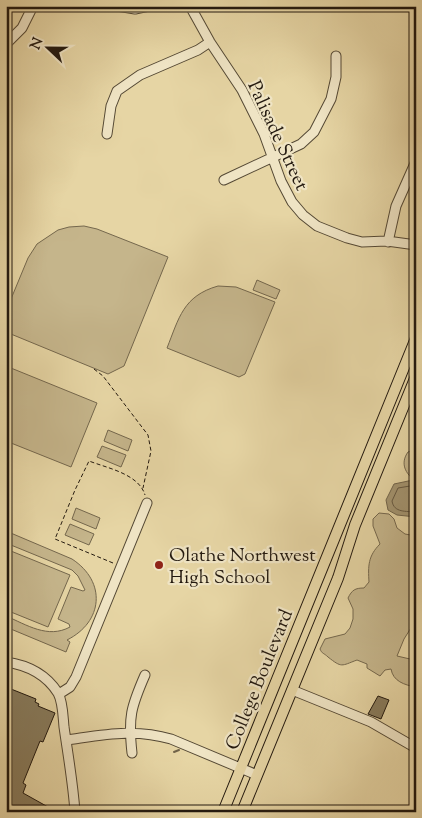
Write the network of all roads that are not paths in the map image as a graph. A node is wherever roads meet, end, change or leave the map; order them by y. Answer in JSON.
{"nodes":[{"id":1,"x":33,"y":6,"type":"edge"},
{"id":2,"x":117,"y":6,"type":"edge"},
{"id":3,"x":149,"y":6,"type":"edge"},
{"id":4,"x":190,"y":6,"type":"edge"},
{"id":5,"x":210,"y":42,"type":"junction"},
{"id":6,"x":6,"y":44,"type":"edge"},
{"id":7,"x":336,"y":56,"type":"dead end"},
{"id":8,"x":107,"y":134,"type":"dead end"},
{"id":9,"x":273,"y":157,"type":"junction"},
{"id":10,"x":416,"y":160,"type":"edge"},
{"id":11,"x":224,"y":180,"type":"dead end"},
{"id":12,"x":388,"y":242,"type":"junction"},
{"id":13,"x":416,"y":245,"type":"edge"},
{"id":14,"x":416,"y":338,"type":"edge"},
{"id":15,"x":416,"y":376,"type":"edge"},
{"id":16,"x":146,"y":501,"type":"road end"},
{"id":17,"x":6,"y":662,"type":"edge"},
{"id":18,"x":144,"y":675,"type":"dead end"},
{"id":19,"x":292,"y":690,"type":"junction"},
{"id":20,"x":59,"y":694,"type":"junction"},
{"id":21,"x":130,"y":732,"type":"junction"},
{"id":22,"x":66,"y":740,"type":"junction"},
{"id":23,"x":416,"y":748,"type":"edge"},
{"id":24,"x":132,"y":753,"type":"dead end"},
{"id":25,"x":241,"y":768,"type":"junction"},
{"id":26,"x":257,"y":775,"type":"junction"},
{"id":27,"x":75,"y":812,"type":"edge"},
{"id":28,"x":223,"y":812,"type":"edge"},
{"id":29,"x":242,"y":812,"type":"edge"}],
"edges":[{"from":1,"to":6,"type":"street"},
{"from":2,"to":3,"type":"street"},
{"from":4,"to":5,"type":"street","name":"Palisade Street"},
{"from":5,"to":8,"type":"street"},
{"from":5,"to":9,"type":"street","name":"Palisade Street"},
{"from":7,"to":9,"type":"street"},
{"from":9,"to":11,"type":"street"},
{"from":9,"to":12,"type":"street","name":"Palisade Street"},
{"from":10,"to":12,"type":"street"},
{"from":12,"to":13,"type":"street","name":"Palisade Street"},
{"from":14,"to":25,"type":"main road","name":"College Boulevard"},
{"from":15,"to":19,"type":"main road","name":"College Boulevard"},
{"from":16,"to":20,"type":"street"},
{"from":17,"to":20,"type":"street"},
{"from":18,"to":21,"type":"street"},
{"from":19,"to":23,"type":"street"},
{"from":19,"to":26,"type":"main road","name":"College Boulevard"},
{"from":20,"to":22,"type":"street"},
{"from":21,"to":22,"type":"street"},
{"from":21,"to":24,"type":"street"},
{"from":21,"to":25,"type":"street"},
{"from":22,"to":27,"type":"street"},
{"from":25,"to":26,"type":"street"},
{"from":25,"to":28,"type":"main road","name":"College Boulevard"},
{"from":26,"to":29,"type":"main road","name":"College Boulevard"}]}
